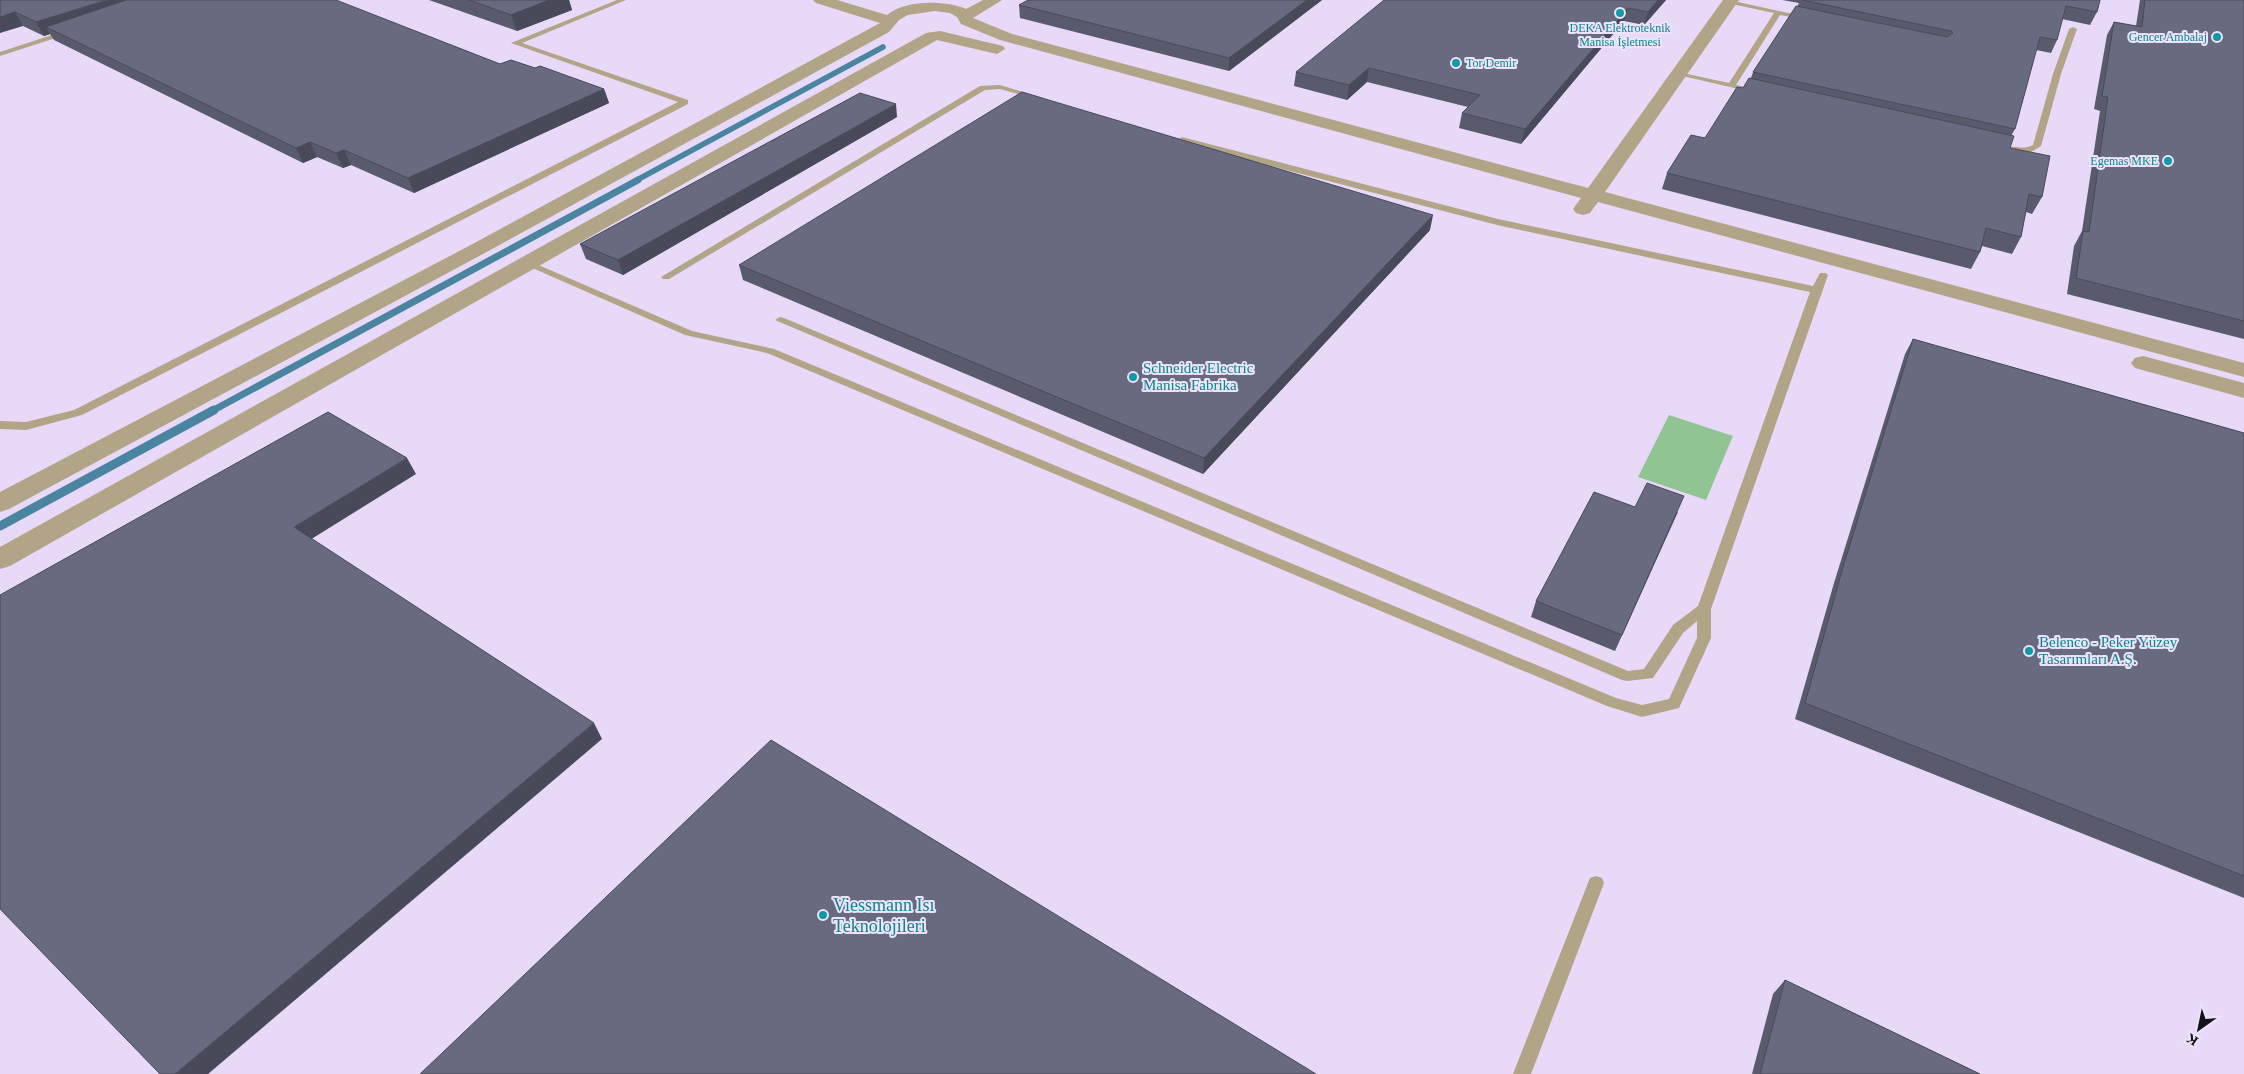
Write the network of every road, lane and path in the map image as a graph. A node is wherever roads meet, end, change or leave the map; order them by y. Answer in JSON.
{"nodes":[{"id":1,"x":623,"y":0,"type":"edge"},
{"id":2,"x":821,"y":0,"type":"edge"},
{"id":3,"x":867,"y":0,"type":"edge"},
{"id":4,"x":994,"y":0,"type":"edge"},
{"id":5,"x":1730,"y":1,"type":"edge"},
{"id":6,"x":928,"y":5,"type":"edge"},
{"id":7,"x":1778,"y":12,"type":"junction"},
{"id":8,"x":966,"y":19,"type":"junction"},
{"id":9,"x":1816,"y":20,"type":"edge"},
{"id":10,"x":896,"y":28,"type":"junction"},
{"id":11,"x":2073,"y":29,"type":"edge"},
{"id":12,"x":75,"y":30,"type":"edge"},
{"id":13,"x":936,"y":36,"type":"junction"},
{"id":14,"x":0,"y":54,"type":"edge"},
{"id":15,"x":1678,"y":74,"type":"junction"},
{"id":16,"x":1731,"y":86,"type":"junction"},
{"id":17,"x":1760,"y":93,"type":"edge"},
{"id":18,"x":1047,"y":101,"type":"edge"},
{"id":19,"x":1169,"y":137,"type":"edge"},
{"id":20,"x":1998,"y":146,"type":"edge"},
{"id":21,"x":1588,"y":202,"type":"junction"},
{"id":22,"x":526,"y":263,"type":"junction"},
{"id":23,"x":666,"y":276,"type":"dead end"},
{"id":24,"x":1819,"y":282,"type":"junction"},
{"id":25,"x":780,"y":320,"type":"dead end"},
{"id":26,"x":2072,"y":343,"type":"dead end"},
{"id":27,"x":2129,"y":359,"type":"dead end"},
{"id":28,"x":2244,"y":370,"type":"edge"},
{"id":29,"x":2244,"y":391,"type":"edge"},
{"id":30,"x":0,"y":426,"type":"edge"},
{"id":31,"x":0,"y":503,"type":"edge"},
{"id":32,"x":0,"y":559,"type":"edge"},
{"id":33,"x":1704,"y":609,"type":"junction"},
{"id":34,"x":1596,"y":883,"type":"dead end"},
{"id":35,"x":1522,"y":1074,"type":"edge"}],
"edges":[{"from":1,"to":30,"type":"lane"},
{"from":2,"to":10,"type":"street"},
{"from":3,"to":6,"type":"street"},
{"from":4,"to":8,"type":"street"},
{"from":5,"to":7,"type":"lane"},
{"from":5,"to":15,"type":"street"},
{"from":6,"to":8,"type":"street"},
{"from":6,"to":10,"type":"street"},
{"from":7,"to":9,"type":"lane"},
{"from":7,"to":16,"type":"lane"},
{"from":8,"to":13,"type":"street"},
{"from":8,"to":21,"type":"street"},
{"from":10,"to":13,"type":"street"},
{"from":10,"to":31,"type":"street"},
{"from":11,"to":20,"type":"lane"},
{"from":12,"to":14,"type":"lane"},
{"from":13,"to":21,"type":"street"},
{"from":13,"to":22,"type":"street"},
{"from":15,"to":16,"type":"lane"},
{"from":15,"to":21,"type":"street"},
{"from":16,"to":17,"type":"lane"},
{"from":18,"to":23,"type":"lane"},
{"from":19,"to":24,"type":"lane"},
{"from":21,"to":24,"type":"street"},
{"from":21,"to":28,"type":"street"},
{"from":22,"to":32,"type":"street"},
{"from":22,"to":33,"type":"lane"},
{"from":24,"to":26,"type":"street"},
{"from":24,"to":33,"type":"lane"},
{"from":25,"to":33,"type":"lane"},
{"from":27,"to":29,"type":"street"},
{"from":34,"to":35,"type":"lane"}]}
